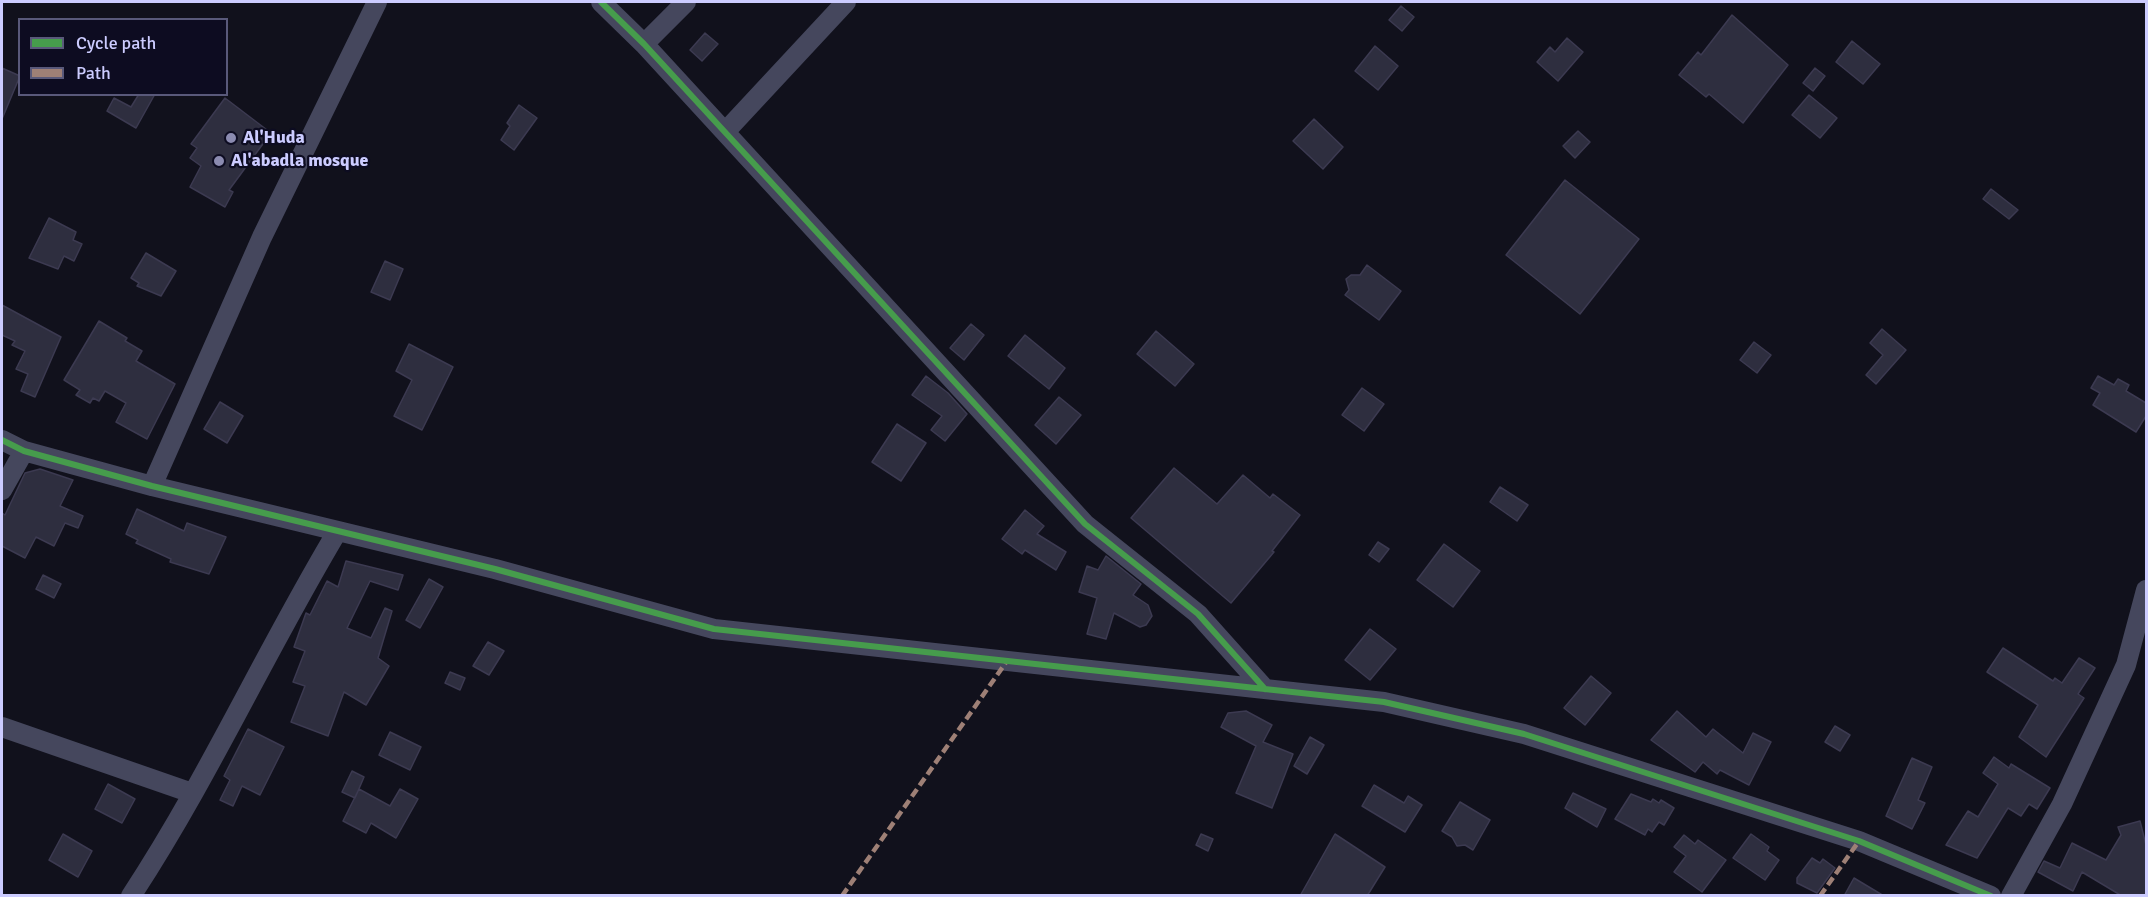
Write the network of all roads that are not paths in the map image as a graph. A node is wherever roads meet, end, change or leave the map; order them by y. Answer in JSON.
{"nodes":[{"id":1,"x":377,"y":2,"type":"edge"},
{"id":2,"x":601,"y":2,"type":"edge"},
{"id":3,"x":686,"y":2,"type":"edge"},
{"id":4,"x":846,"y":2,"type":"edge"},
{"id":5,"x":644,"y":44,"type":"junction"},
{"id":6,"x":725,"y":132,"type":"junction"},
{"id":7,"x":2,"y":440,"type":"edge"},
{"id":8,"x":24,"y":451,"type":"junction"},
{"id":9,"x":152,"y":486,"type":"junction"},
{"id":10,"x":2,"y":490,"type":"edge"},
{"id":11,"x":337,"y":532,"type":"junction"},
{"id":12,"x":2146,"y":590,"type":"edge"},
{"id":13,"x":1265,"y":689,"type":"junction"},
{"id":14,"x":2,"y":727,"type":"edge"},
{"id":15,"x":192,"y":793,"type":"junction"},
{"id":16,"x":131,"y":896,"type":"edge"},
{"id":17,"x":1990,"y":896,"type":"edge"},
{"id":18,"x":2012,"y":896,"type":"edge"}],
"edges":[{"from":1,"to":9,"type":"street"},
{"from":2,"to":5,"type":"street"},
{"from":3,"to":5,"type":"street"},
{"from":4,"to":6,"type":"street"},
{"from":5,"to":6,"type":"street"},
{"from":6,"to":13,"type":"street"},
{"from":7,"to":8,"type":"street"},
{"from":8,"to":9,"type":"street"},
{"from":8,"to":10,"type":"street"},
{"from":9,"to":11,"type":"street"},
{"from":11,"to":13,"type":"street"},
{"from":11,"to":15,"type":"street"},
{"from":12,"to":18,"type":"street"},
{"from":13,"to":17,"type":"street"},
{"from":14,"to":15,"type":"street"},
{"from":15,"to":16,"type":"street"}]}
